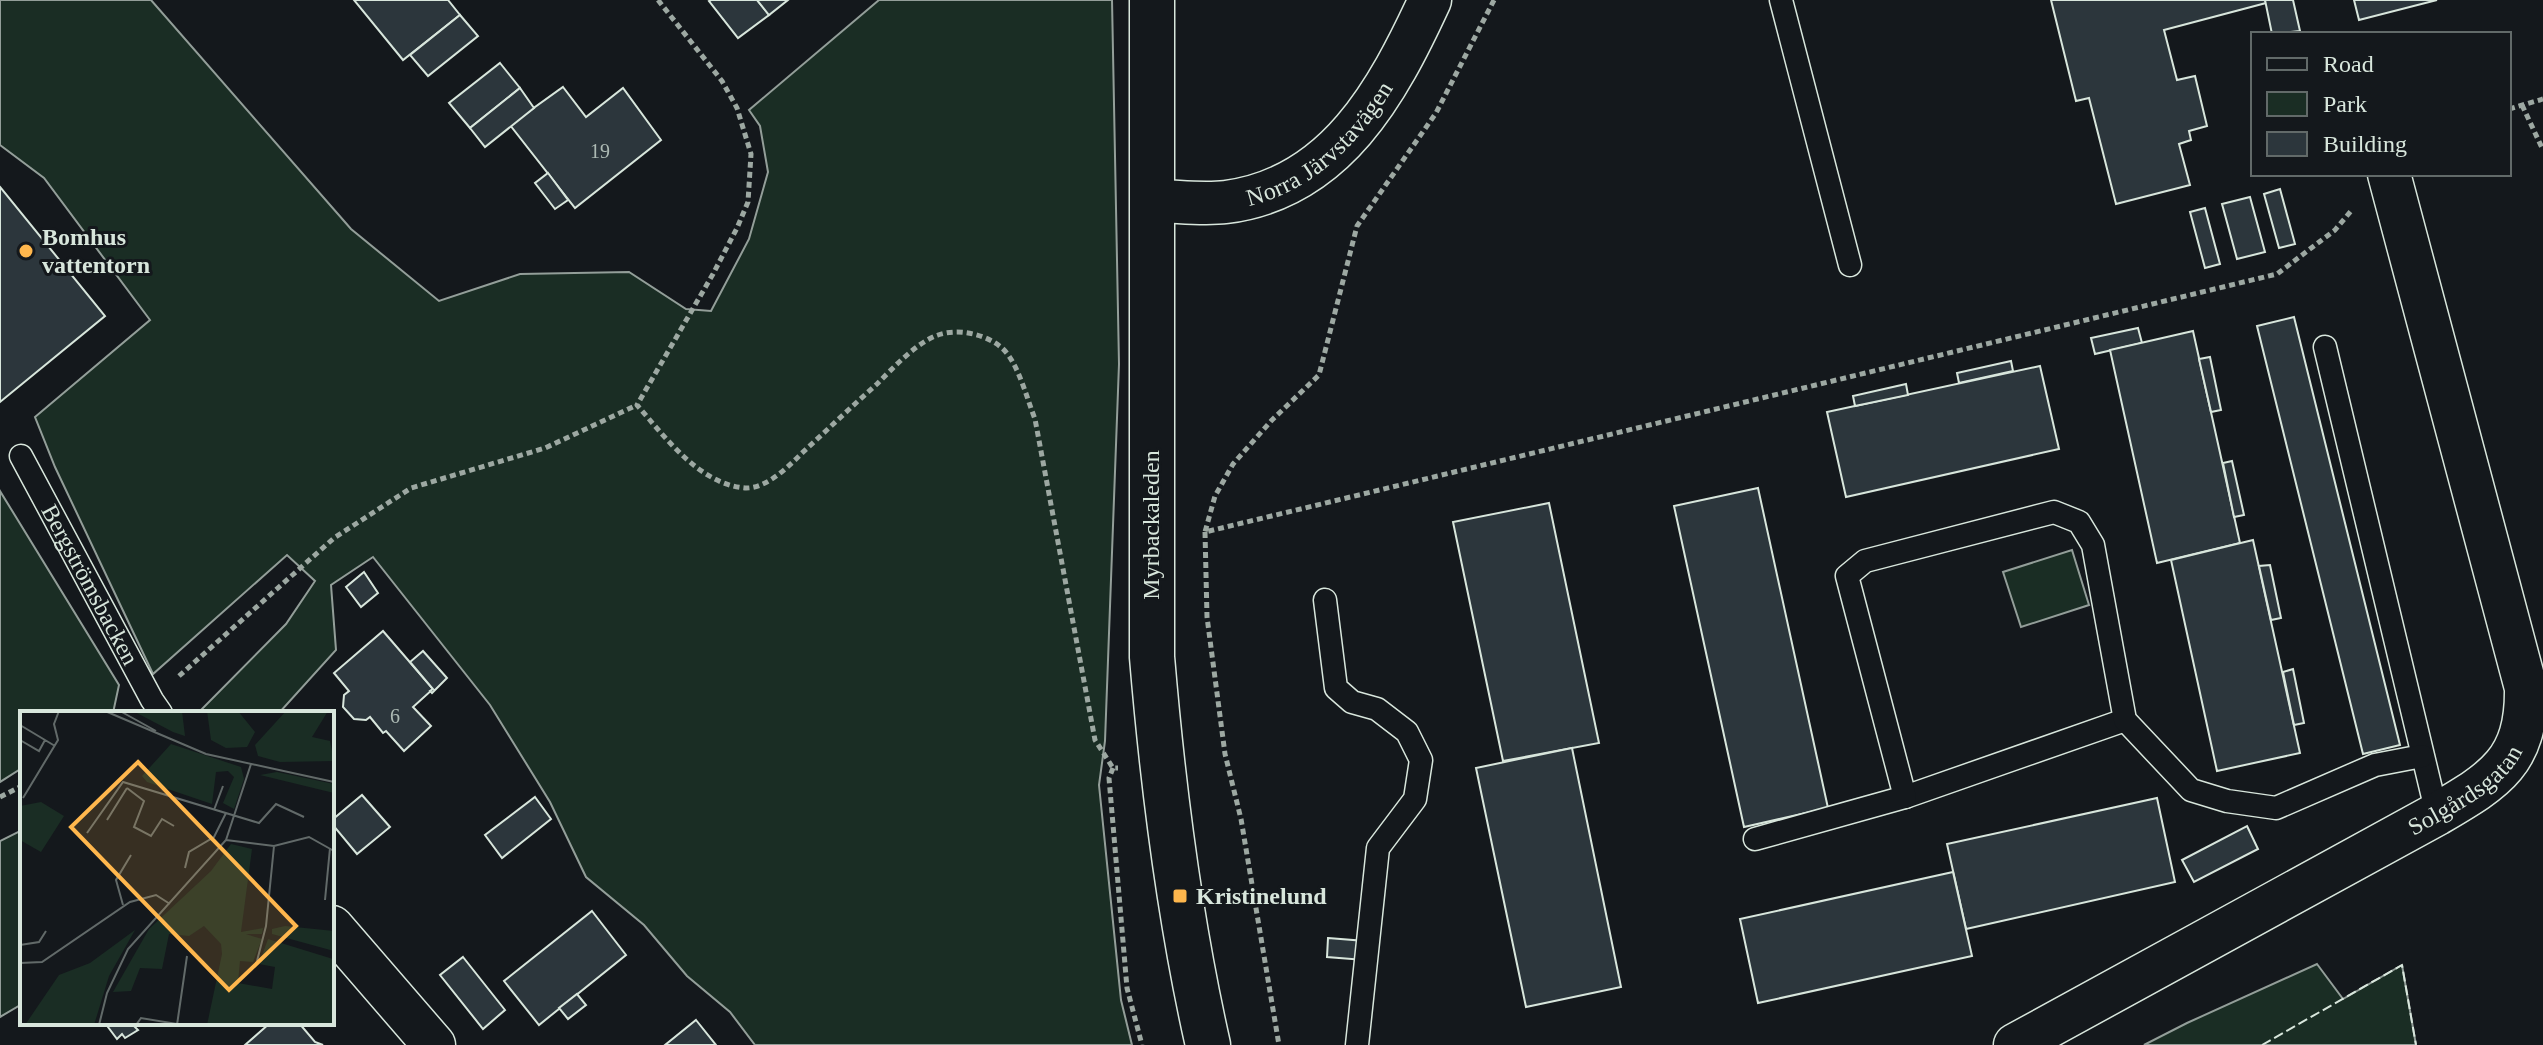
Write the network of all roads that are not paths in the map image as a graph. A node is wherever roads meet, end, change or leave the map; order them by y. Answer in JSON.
{"nodes":[{"id":1,"x":1152,"y":0,"type":"edge"},
{"id":2,"x":1430,"y":0,"type":"edge"},
{"id":3,"x":1781,"y":0,"type":"edge"},
{"id":4,"x":2390,"y":176,"type":"edge"},
{"id":5,"x":1152,"y":201,"type":"junction"},
{"id":6,"x":1850,"y":265,"type":"dead end"},
{"id":7,"x":2325,"y":347,"type":"dead end"},
{"id":8,"x":21,"y":456,"type":"dead end"},
{"id":9,"x":1325,"y":600,"type":"dead end"},
{"id":10,"x":157,"y":707,"type":"edge"},
{"id":11,"x":2125,"y":720,"type":"junction"},
{"id":12,"x":2422,"y":756,"type":"junction"},
{"id":13,"x":1905,"y":797,"type":"junction"},
{"id":14,"x":2437,"y":814,"type":"junction"},
{"id":15,"x":1755,"y":839,"type":"dead end"},
{"id":16,"x":334,"y":929,"type":"edge"},
{"id":17,"x":434,"y":1045,"type":"edge"},
{"id":18,"x":1208,"y":1045,"type":"edge"},
{"id":19,"x":1357,"y":1045,"type":"edge"},
{"id":20,"x":2015,"y":1045,"type":"edge"}],
"edges":[{"from":1,"to":5,"type":"street","name":"Myrbackaleden"},
{"from":2,"to":5,"type":"street","name":"Norra Järvstavägen"},
{"from":3,"to":6,"type":"lane"},
{"from":4,"to":14,"type":"street","name":"Solgårdsgatan"},
{"from":5,"to":18,"type":"street","name":"Myrbackaleden"},
{"from":7,"to":12,"type":"lane"},
{"from":8,"to":10,"type":"lane","name":"Bergströmsbacken"},
{"from":9,"to":19,"type":"lane"},
{"from":11,"to":12,"type":"lane"},
{"from":11,"to":13,"type":"lane"},
{"from":11,"to":13,"type":"lane"},
{"from":12,"to":14,"type":"lane"},
{"from":13,"to":15,"type":"lane"},
{"from":14,"to":20,"type":"street","name":"Solgårdsgatan"},
{"from":16,"to":17,"type":"street"}]}
